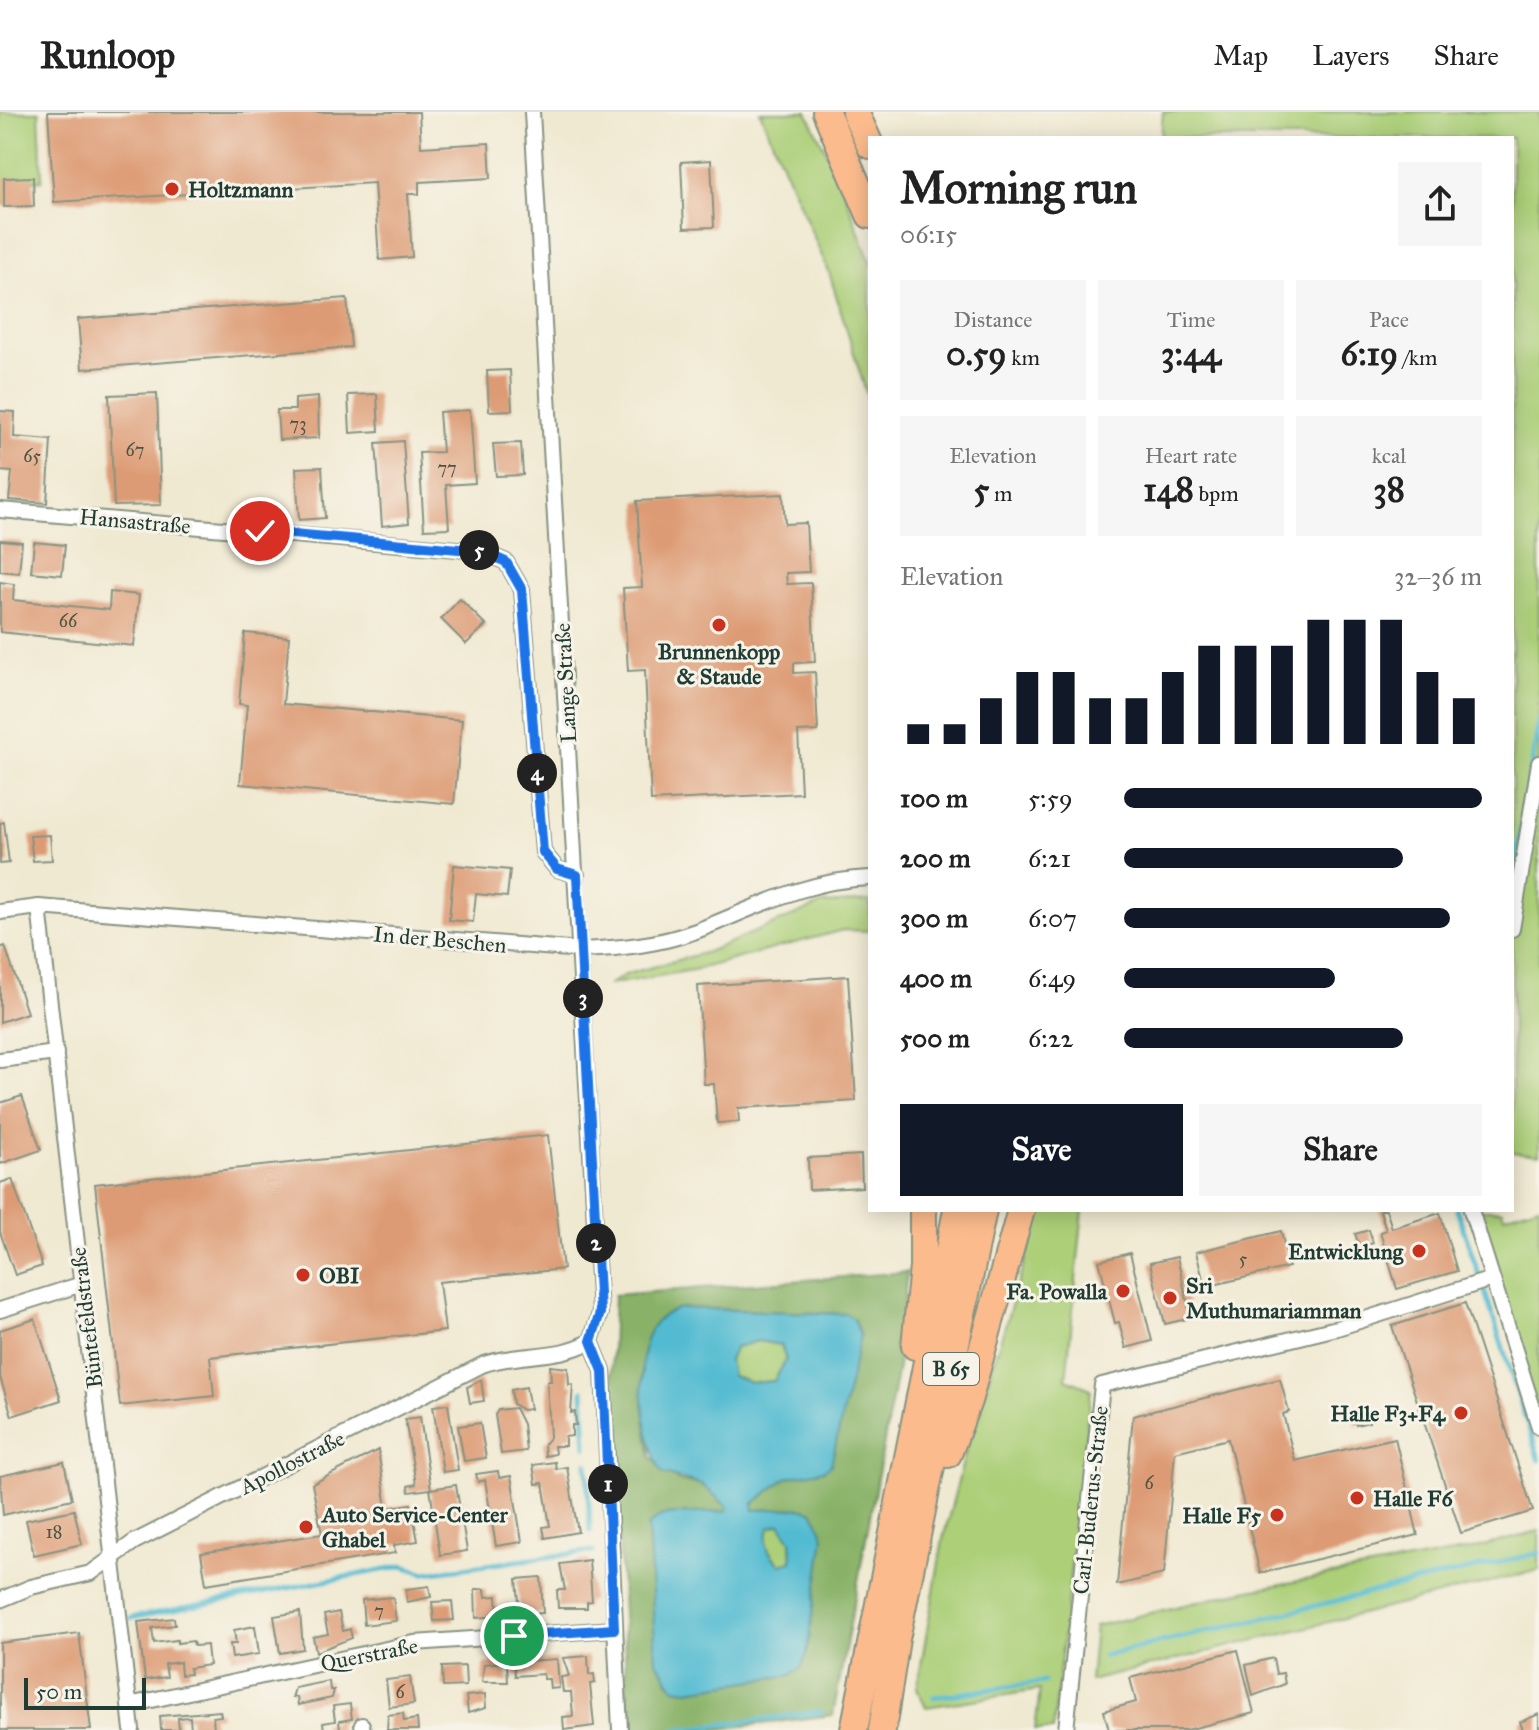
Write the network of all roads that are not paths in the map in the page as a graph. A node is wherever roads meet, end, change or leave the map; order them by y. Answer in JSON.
{"nodes":[{"id":1,"x":532,"y":112,"type":"edge"},
{"id":2,"x":826,"y":112,"type":"edge"},
{"id":3,"x":855,"y":112,"type":"edge"},
{"id":4,"x":868,"y":141,"type":"edge"},
{"id":5,"x":868,"y":210,"type":"edge"},
{"id":6,"x":0,"y":510,"type":"edge"},
{"id":7,"x":1539,"y":763,"type":"edge"},
{"id":8,"x":577,"y":875,"type":"junction"},
{"id":9,"x":868,"y":878,"type":"edge"},
{"id":10,"x":39,"y":907,"type":"junction"},
{"id":11,"x":0,"y":912,"type":"edge"},
{"id":12,"x":1514,"y":917,"type":"edge"},
{"id":13,"x":582,"y":950,"type":"junction"},
{"id":14,"x":56,"y":1053,"type":"junction"},
{"id":15,"x":0,"y":1060,"type":"edge"},
{"id":16,"x":923,"y":1212,"type":"edge"},
{"id":17,"x":957,"y":1212,"type":"edge"},
{"id":18,"x":983,"y":1212,"type":"edge"},
{"id":19,"x":1020,"y":1212,"type":"edge"},
{"id":20,"x":1472,"y":1212,"type":"edge"},
{"id":21,"x":1492,"y":1279,"type":"junction"},
{"id":22,"x":82,"y":1284,"type":"junction"},
{"id":23,"x":0,"y":1310,"type":"edge"},
{"id":24,"x":591,"y":1341,"type":"junction"},
{"id":25,"x":1539,"y":1427,"type":"edge"},
{"id":26,"x":905,"y":1460,"type":"junction"},
{"id":27,"x":920,"y":1529,"type":"junction"},
{"id":28,"x":113,"y":1557,"type":"junction"},
{"id":29,"x":0,"y":1600,"type":"edge"},
{"id":30,"x":614,"y":1629,"type":"junction"},
{"id":31,"x":129,"y":1705,"type":"junction"},
{"id":32,"x":132,"y":1730,"type":"edge"},
{"id":33,"x":620,"y":1730,"type":"edge"},
{"id":34,"x":854,"y":1730,"type":"edge"},
{"id":35,"x":882,"y":1730,"type":"edge"},
{"id":36,"x":1066,"y":1730,"type":"edge"}],
"edges":[{"from":1,"to":8,"type":"street","name":"Lange Straße"},
{"from":2,"to":5,"type":"highway"},
{"from":3,"to":4,"type":"highway"},
{"from":6,"to":8,"type":"street","name":"Hansastraße"},
{"from":7,"to":12,"type":"street"},
{"from":8,"to":13,"type":"street","name":"Lange Straße"},
{"from":9,"to":13,"type":"street","name":"In der Beschen"},
{"from":10,"to":11,"type":"street","name":"In der Beschen"},
{"from":10,"to":13,"type":"street","name":"In der Beschen"},
{"from":10,"to":14,"type":"street","name":"Büntefeldstraße"},
{"from":13,"to":24,"type":"street","name":"Lange Straße"},
{"from":14,"to":15,"type":"street"},
{"from":14,"to":22,"type":"street","name":"Büntefeldstraße"},
{"from":16,"to":26,"type":"highway"},
{"from":17,"to":26,"type":"highway","number":"B 65"},
{"from":18,"to":27,"type":"highway","number":"B 65"},
{"from":19,"to":27,"type":"highway"},
{"from":20,"to":21,"type":"street"},
{"from":21,"to":25,"type":"street"},
{"from":21,"to":36,"type":"street","name":"Carl-Buderus-Straße"},
{"from":22,"to":23,"type":"street"},
{"from":22,"to":28,"type":"street","name":"Büntefeldstraße"},
{"from":24,"to":28,"type":"street","name":"Apollostraße"},
{"from":24,"to":30,"type":"street"},
{"from":26,"to":34,"type":"highway","number":"B 65"},
{"from":27,"to":35,"type":"highway","number":"B 65"},
{"from":28,"to":29,"type":"street","name":"Apollostraße"},
{"from":28,"to":31,"type":"street","name":"Büntefeldstraße"},
{"from":30,"to":31,"type":"street","name":"Querstraße"},
{"from":30,"to":33,"type":"street"},
{"from":31,"to":32,"type":"street","name":"Büntefeldstraße"}]}
